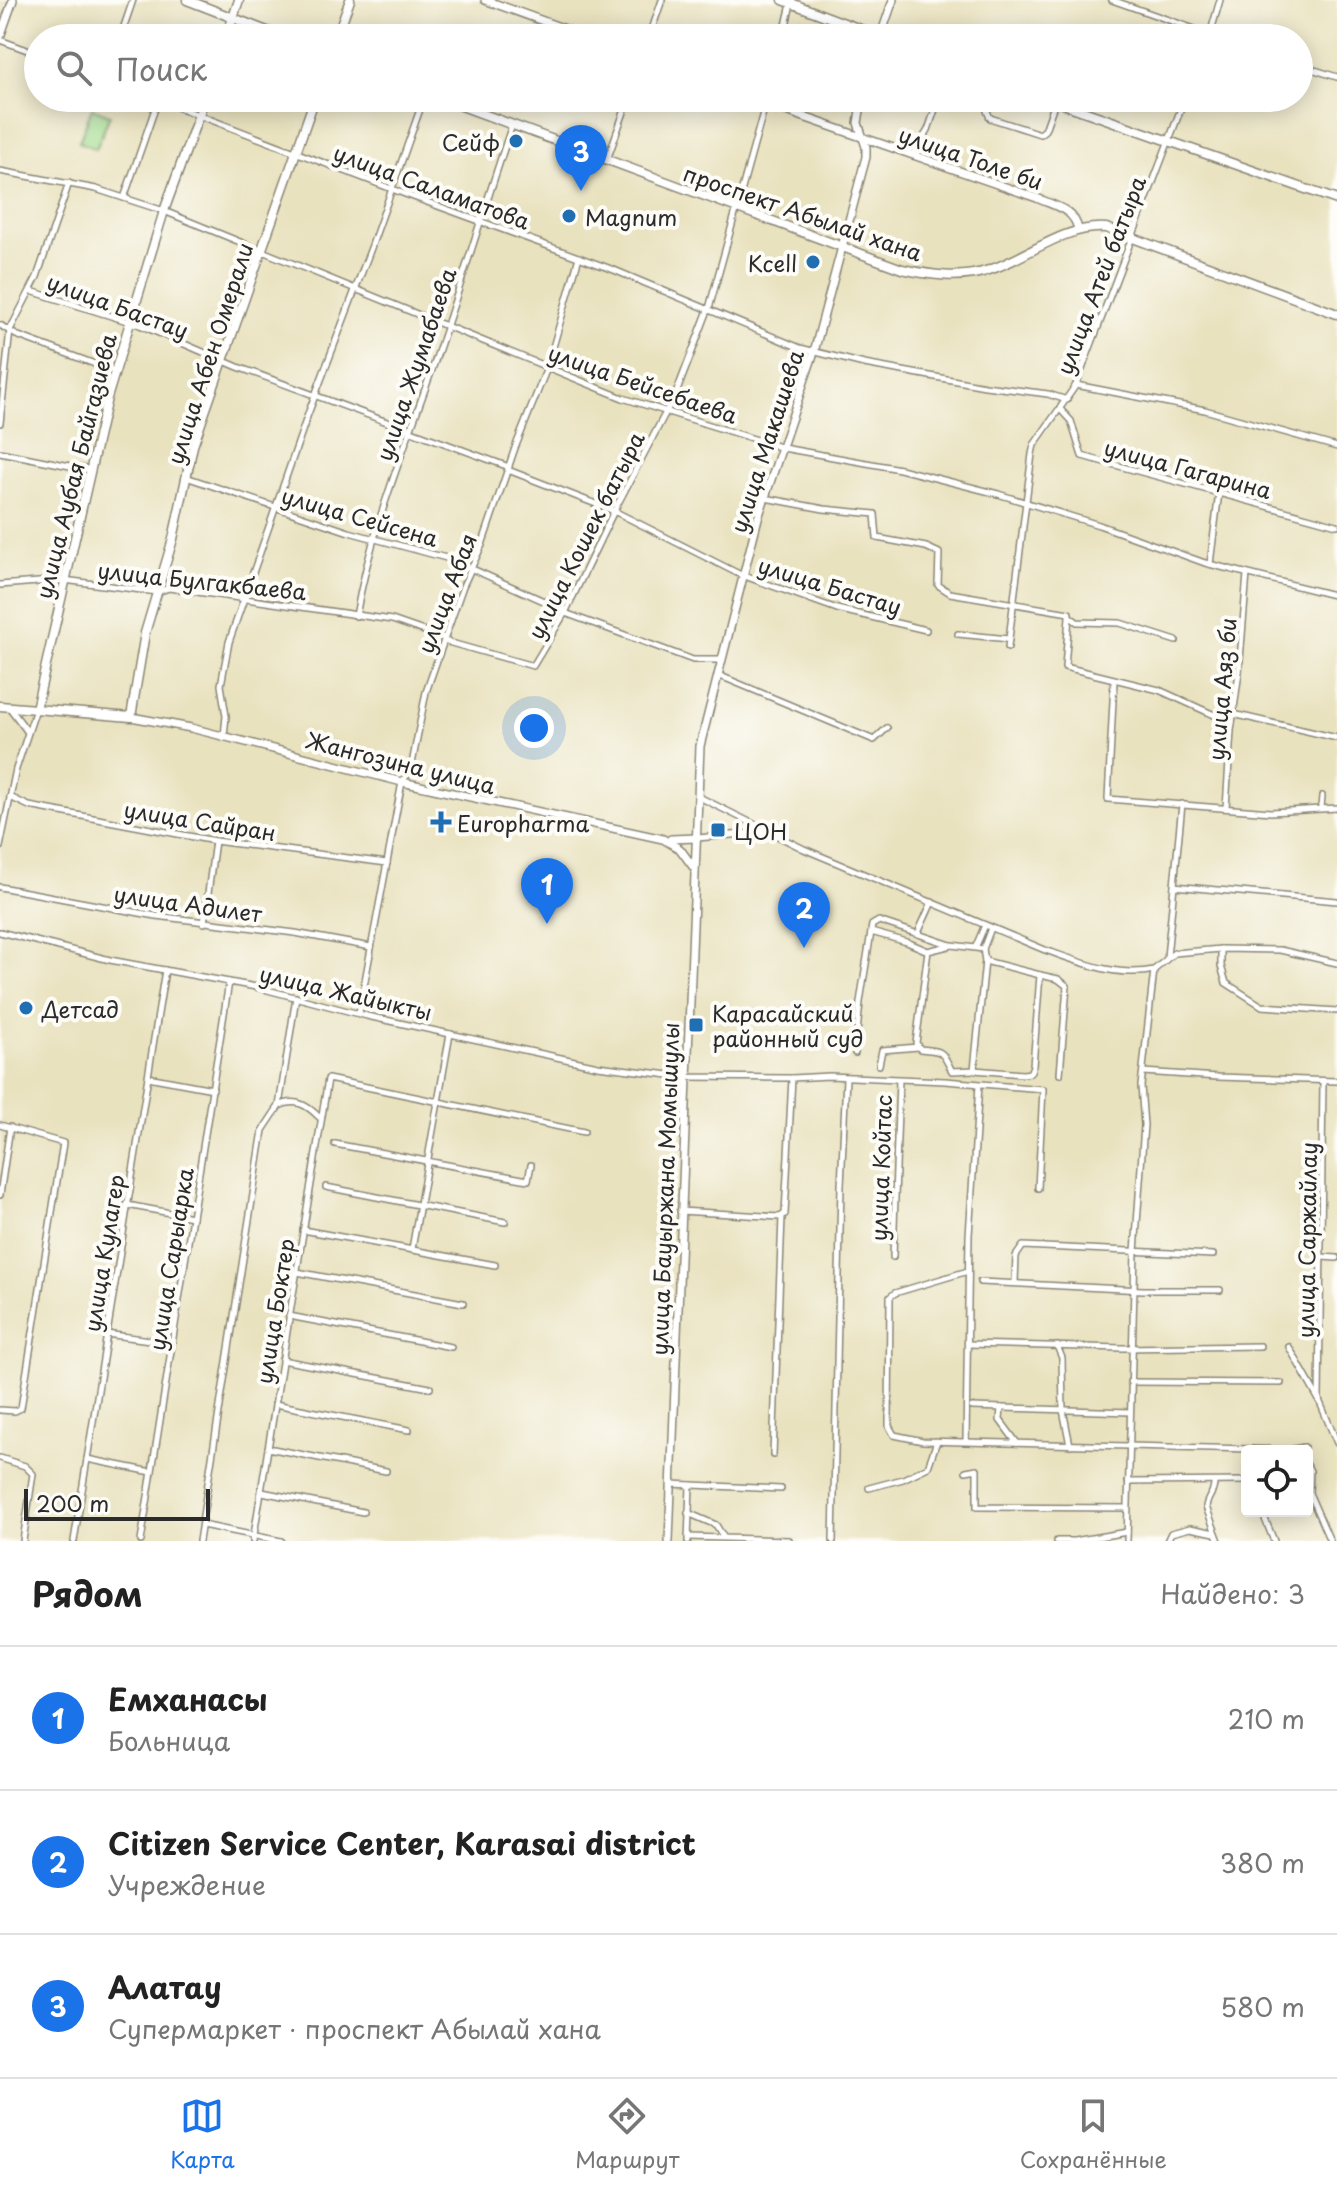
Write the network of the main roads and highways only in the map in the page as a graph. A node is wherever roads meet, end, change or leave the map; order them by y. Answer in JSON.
{"nodes":[{"id":1,"x":187,"y":0,"type":"edge"},
{"id":2,"x":239,"y":0,"type":"edge"},
{"id":3,"x":350,"y":0,"type":"edge"},
{"id":4,"x":787,"y":1,"type":"edge"},
{"id":5,"x":233,"y":18,"type":"junction"},
{"id":6,"x":231,"y":24,"type":"edge"},
{"id":7,"x":249,"y":24,"type":"edge"},
{"id":8,"x":341,"y":24,"type":"edge"},
{"id":9,"x":847,"y":24,"type":"edge"},
{"id":10,"x":200,"y":112,"type":"edge"},
{"id":11,"x":310,"y":112,"type":"edge"},
{"id":12,"x":479,"y":112,"type":"edge"},
{"id":13,"x":1083,"y":112,"type":"edge"},
{"id":14,"x":1337,"y":200,"type":"edge"},
{"id":15,"x":1337,"y":314,"type":"edge"},
{"id":16,"x":4,"y":706,"type":"edge"},
{"id":17,"x":36,"y":709,"type":"junction"}],
"edges":[{"from":1,"to":5,"type":"main road"},
{"from":2,"to":5,"type":"main road"},
{"from":3,"to":8,"type":"main road"},
{"from":4,"to":9,"type":"main road"},
{"from":5,"to":6,"type":"main road"},
{"from":5,"to":7,"type":"main road"},
{"from":10,"to":17,"type":"main road","name":"улица Аубая Байгазиева"},
{"from":11,"to":17,"type":"main road","name":"улица Абен Омерали"},
{"from":12,"to":15,"type":"main road","name":"проспект Абылай хана"},
{"from":13,"to":14,"type":"main road"},
{"from":16,"to":17,"type":"main road"}]}
